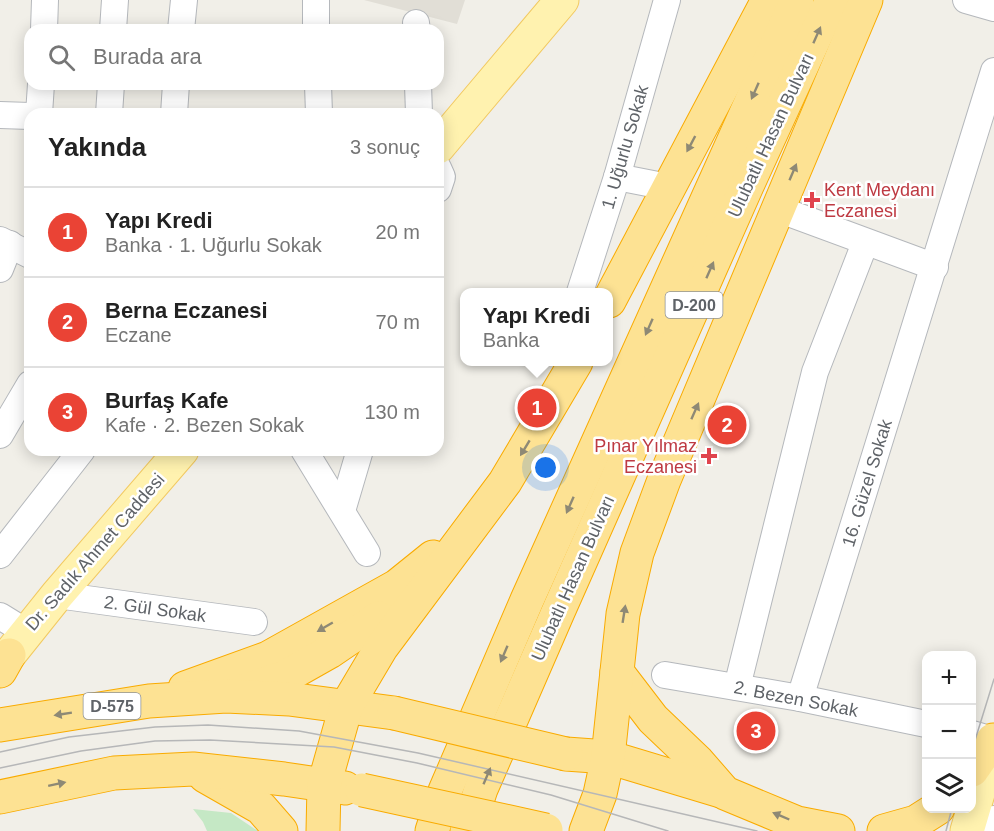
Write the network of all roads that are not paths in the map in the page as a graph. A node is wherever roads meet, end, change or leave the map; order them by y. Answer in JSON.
{"nodes":[{"id":1,"x":45,"y":0,"type":"edge"},
{"id":2,"x":115,"y":0,"type":"edge"},
{"id":3,"x":184,"y":0,"type":"edge"},
{"id":4,"x":316,"y":0,"type":"edge"},
{"id":5,"x":562,"y":0,"type":"edge"},
{"id":6,"x":667,"y":0,"type":"edge"},
{"id":7,"x":768,"y":0,"type":"edge"},
{"id":8,"x":797,"y":0,"type":"edge"},
{"id":9,"x":832,"y":0,"type":"edge"},
{"id":10,"x":866,"y":0,"type":"edge"},
{"id":11,"x":966,"y":0,"type":"edge"},
{"id":12,"x":994,"y":8,"type":"edge"},
{"id":13,"x":44,"y":24,"type":"edge"},
{"id":14,"x":113,"y":24,"type":"edge"},
{"id":15,"x":182,"y":24,"type":"edge"},
{"id":16,"x":316,"y":24,"type":"edge"},
{"id":17,"x":994,"y":71,"type":"edge"},
{"id":18,"x":41,"y":90,"type":"edge"},
{"id":19,"x":111,"y":90,"type":"edge"},
{"id":20,"x":176,"y":90,"type":"edge"},
{"id":21,"x":318,"y":90,"type":"edge"},
{"id":22,"x":418,"y":90,"type":"edge"},
{"id":23,"x":39,"y":108,"type":"edge"},
{"id":24,"x":109,"y":108,"type":"edge"},
{"id":25,"x":174,"y":108,"type":"edge"},
{"id":26,"x":319,"y":108,"type":"edge"},
{"id":27,"x":419,"y":108,"type":"edge"},
{"id":28,"x":0,"y":115,"type":"edge"},
{"id":29,"x":24,"y":116,"type":"edge"},
{"id":30,"x":444,"y":163,"type":"edge"},
{"id":31,"x":617,"y":177,"type":"junction"},
{"id":32,"x":668,"y":188,"type":"junction"},
{"id":33,"x":778,"y":209,"type":"junction"},
{"id":34,"x":866,"y":243,"type":"junction"},
{"id":35,"x":14,"y":246,"type":"edge"},
{"id":36,"x":935,"y":267,"type":"junction"},
{"id":37,"x":0,"y":269,"type":"edge"},
{"id":38,"x":581,"y":288,"type":"edge"},
{"id":39,"x":613,"y":293,"type":"edge"},
{"id":40,"x":572,"y":366,"type":"edge"},
{"id":41,"x":561,"y":377,"type":"edge"},
{"id":42,"x":24,"y":394,"type":"edge"},
{"id":43,"x":0,"y":435,"type":"edge"},
{"id":44,"x":77,"y":456,"type":"edge"},
{"id":45,"x":177,"y":456,"type":"edge"},
{"id":46,"x":308,"y":456,"type":"edge"},
{"id":47,"x":358,"y":456,"type":"edge"},
{"id":48,"x":342,"y":511,"type":"junction"},
{"id":49,"x":476,"y":522,"type":"junction"},
{"id":50,"x":367,"y":553,"type":"dead end"},
{"id":51,"x":0,"y":555,"type":"edge"},
{"id":52,"x":424,"y":590,"type":"junction"},
{"id":53,"x":57,"y":595,"type":"junction"},
{"id":54,"x":254,"y":622,"type":"dead end"},
{"id":55,"x":7,"y":647,"type":"edge"},
{"id":56,"x":617,"y":672,"type":"junction"},
{"id":57,"x":665,"y":675,"type":"dead end"},
{"id":58,"x":737,"y":687,"type":"junction"},
{"id":59,"x":226,"y":696,"type":"junction"},
{"id":60,"x":800,"y":698,"type":"junction"},
{"id":61,"x":149,"y":701,"type":"junction"},
{"id":62,"x":346,"y":707,"type":"junction"},
{"id":63,"x":7,"y":720,"type":"edge"},
{"id":64,"x":922,"y":723,"type":"edge"},
{"id":65,"x":986,"y":737,"type":"edge"},
{"id":66,"x":608,"y":757,"type":"junction"},
{"id":67,"x":976,"y":761,"type":"edge"},
{"id":68,"x":193,"y":769,"type":"junction"},
{"id":69,"x":324,"y":785,"type":"junction"},
{"id":70,"x":725,"y":793,"type":"junction"},
{"id":71,"x":0,"y":797,"type":"edge"},
{"id":72,"x":930,"y":813,"type":"edge"},
{"id":73,"x":994,"y":819,"type":"edge"},
{"id":74,"x":281,"y":831,"type":"edge"},
{"id":75,"x":323,"y":831,"type":"edge"},
{"id":76,"x":432,"y":831,"type":"edge"},
{"id":77,"x":467,"y":831,"type":"edge"},
{"id":78,"x":546,"y":831,"type":"edge"},
{"id":79,"x":586,"y":831,"type":"edge"},
{"id":80,"x":838,"y":831,"type":"edge"},
{"id":81,"x":884,"y":831,"type":"edge"},
{"id":82,"x":967,"y":831,"type":"edge"},
{"id":83,"x":990,"y":831,"type":"edge"}],
"edges":[{"from":1,"to":13,"type":"street"},
{"from":2,"to":14,"type":"street"},
{"from":3,"to":15,"type":"street"},
{"from":4,"to":16,"type":"street"},
{"from":5,"to":30,"type":"main road"},
{"from":6,"to":31,"type":"street","name":"1. Uğurlu Sokak"},
{"from":7,"to":32,"type":"highway","one_way":true},
{"from":8,"to":76,"type":"highway","name":"Ulubatlı Hasan Bulvarı","number":"D-200","one_way":true},
{"from":77,"to":9,"type":"highway","name":"Ulubatlı Hasan Bulvarı","number":"D-200","one_way":true},
{"from":33,"to":10,"type":"highway","one_way":true},
{"from":11,"to":12,"type":"street"},
{"from":17,"to":36,"type":"street","name":"16. Güzel Sokak"},
{"from":18,"to":23,"type":"street"},
{"from":19,"to":24,"type":"street"},
{"from":20,"to":25,"type":"street"},
{"from":21,"to":26,"type":"street"},
{"from":22,"to":27,"type":"street"},
{"from":28,"to":29,"type":"street"},
{"from":31,"to":32,"type":"street"},
{"from":31,"to":38,"type":"street","name":"1. Uğurlu Sokak"},
{"from":32,"to":39,"type":"highway"},
{"from":33,"to":34,"type":"street"},
{"from":56,"to":33,"type":"highway","one_way":true},
{"from":34,"to":36,"type":"street"},
{"from":34,"to":58,"type":"street"},
{"from":35,"to":37,"type":"street"},
{"from":36,"to":60,"type":"street","name":"16. Güzel Sokak"},
{"from":40,"to":41,"type":"highway"},
{"from":41,"to":49,"type":"highway","one_way":true},
{"from":42,"to":43,"type":"street"},
{"from":44,"to":51,"type":"street"},
{"from":45,"to":53,"type":"main road","name":"Dr. Sadık Ahmet Caddesi"},
{"from":46,"to":48,"type":"street"},
{"from":47,"to":48,"type":"street"},
{"from":48,"to":50,"type":"street"},
{"from":49,"to":52,"type":"highway"},
{"from":49,"to":61,"type":"highway","one_way":true},
{"from":52,"to":59,"type":"highway"},
{"from":52,"to":62,"type":"highway"},
{"from":53,"to":54,"type":"street","name":"2. Gül Sokak"},
{"from":53,"to":55,"type":"main road","name":"Dr. Sadık Ahmet Caddesi"},
{"from":56,"to":66,"type":"highway"},
{"from":56,"to":70,"type":"highway"},
{"from":57,"to":58,"type":"street","name":"2. Bezen Sokak"},
{"from":58,"to":60,"type":"street","name":"2. Bezen Sokak"},
{"from":59,"to":61,"type":"highway","number":"D-575"},
{"from":59,"to":62,"type":"highway"},
{"from":60,"to":64,"type":"street","name":"2. Bezen Sokak"},
{"from":61,"to":63,"type":"highway","number":"D-575","one_way":true},
{"from":62,"to":66,"type":"highway","bridge":true},
{"from":62,"to":69,"type":"highway"},
{"from":65,"to":67,"type":"highway"},
{"from":65,"to":82,"type":"main road"},
{"from":66,"to":70,"type":"highway"},
{"from":66,"to":79,"type":"highway"},
{"from":68,"to":69,"type":"highway"},
{"from":71,"to":68,"type":"highway","one_way":true},
{"from":68,"to":74,"type":"highway"},
{"from":69,"to":75,"type":"highway"},
{"from":69,"to":78,"type":"highway","bridge":true},
{"from":80,"to":70,"type":"highway","one_way":true},
{"from":72,"to":81,"type":"highway"},
{"from":73,"to":83,"type":"street"}]}
